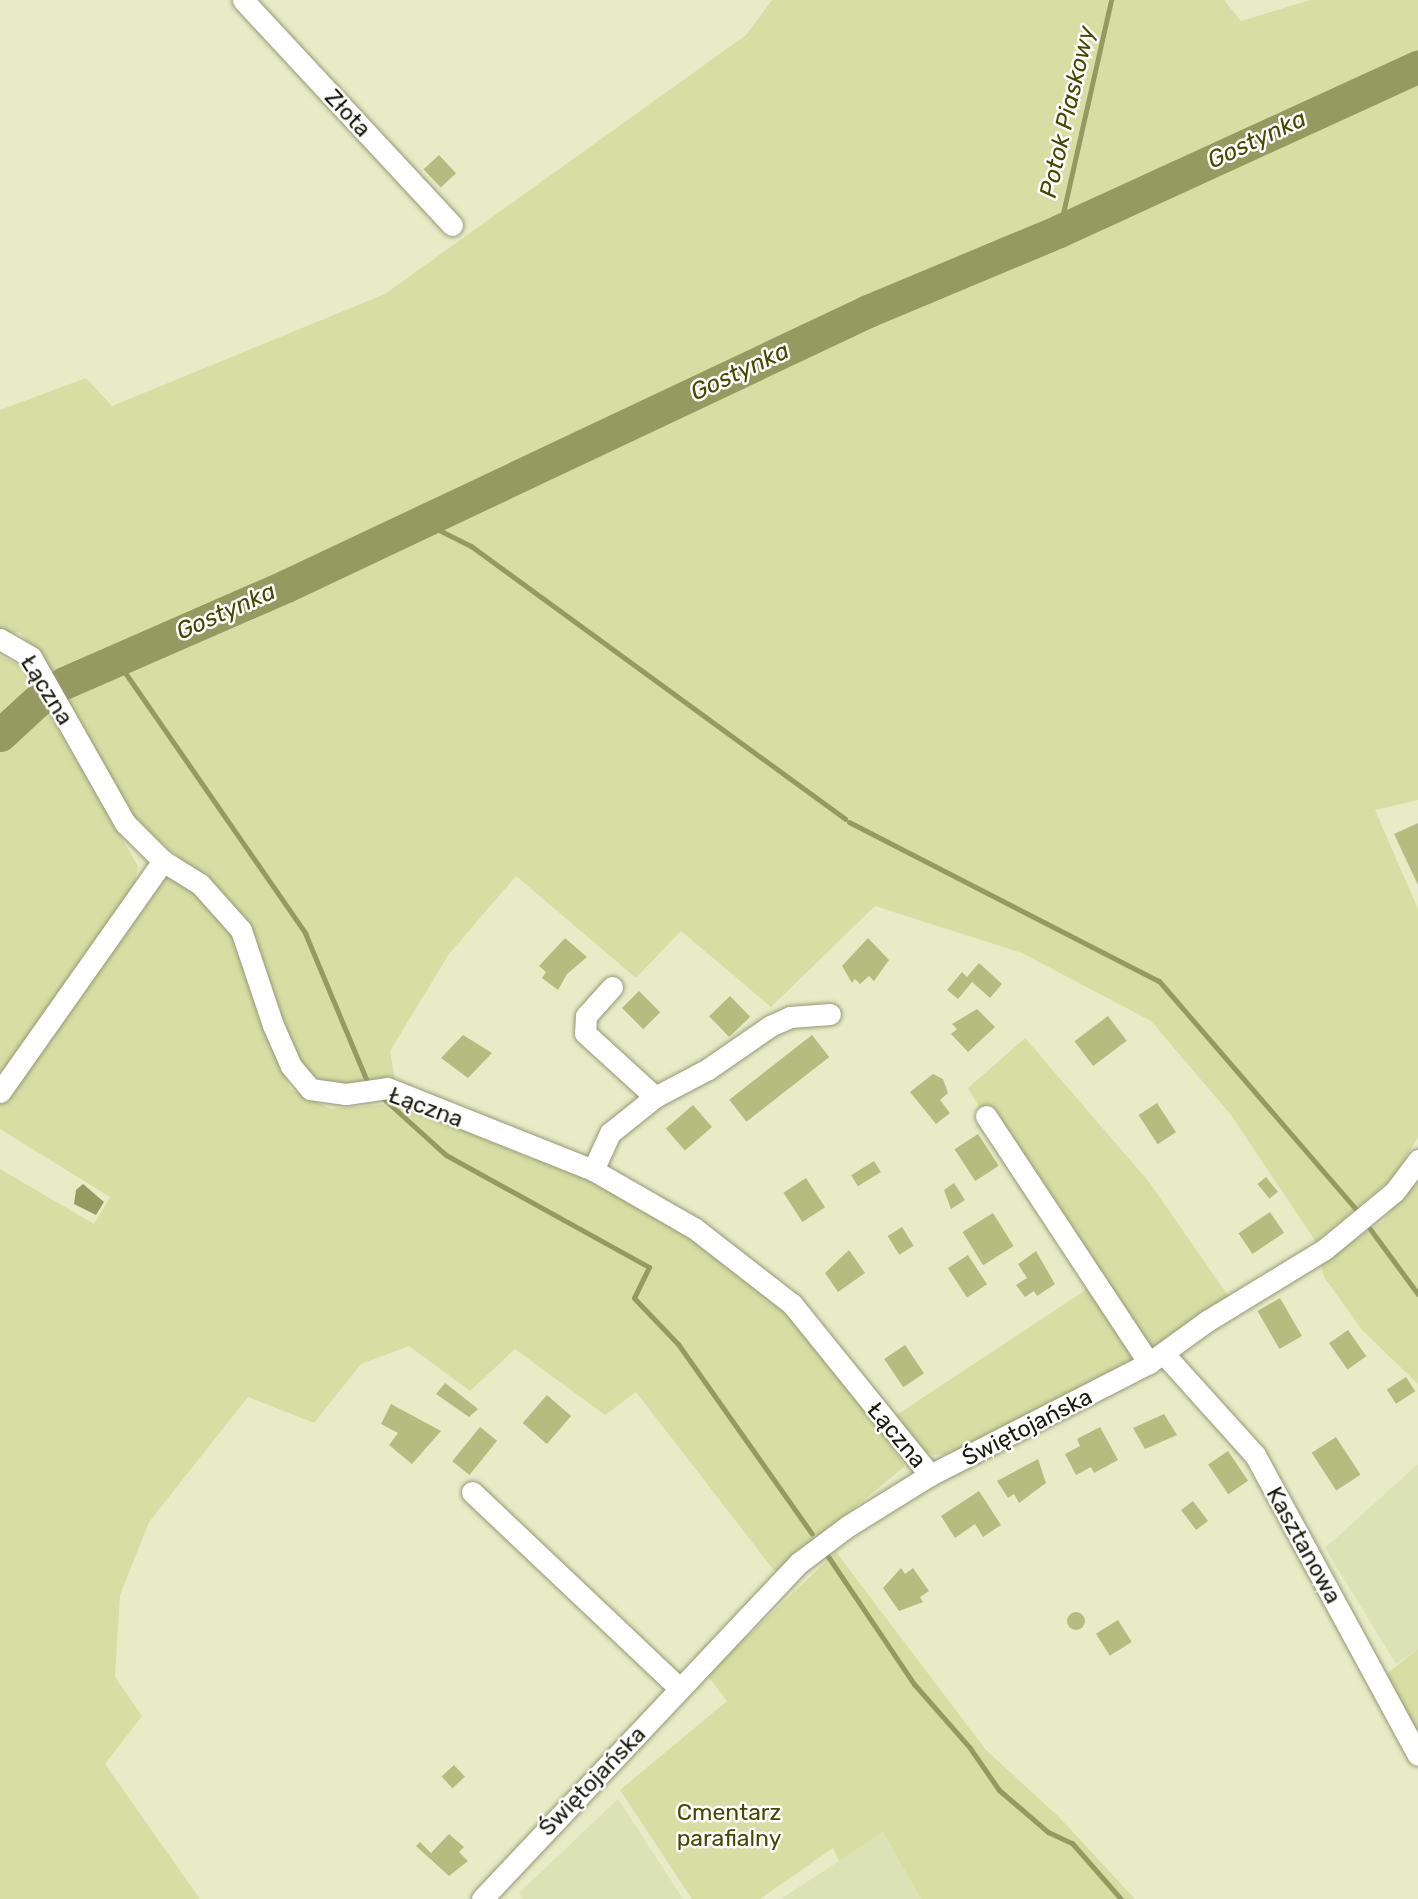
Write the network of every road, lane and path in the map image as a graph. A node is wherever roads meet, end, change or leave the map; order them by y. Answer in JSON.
{"nodes":[{"id":1,"x":243,"y":0,"type":"edge"},
{"id":2,"x":452,"y":225,"type":"dead end"},
{"id":3,"x":0,"y":639,"type":"edge"},
{"id":4,"x":163,"y":861,"type":"junction"},
{"id":5,"x":612,"y":987,"type":"dead end"},
{"id":6,"x":830,"y":1014,"type":"dead end"},
{"id":7,"x":0,"y":1091,"type":"edge"},
{"id":8,"x":654,"y":1097,"type":"junction"},
{"id":9,"x":986,"y":1115,"type":"dead end"},
{"id":10,"x":1418,"y":1160,"type":"edge"},
{"id":11,"x":593,"y":1170,"type":"junction"},
{"id":12,"x":1156,"y":1358,"type":"junction"},
{"id":13,"x":930,"y":1475,"type":"junction"},
{"id":14,"x":472,"y":1492,"type":"dead end"},
{"id":15,"x":680,"y":1689,"type":"junction"},
{"id":16,"x":1418,"y":1755,"type":"edge"},
{"id":17,"x":482,"y":1899,"type":"edge"}],
"edges":[{"from":1,"to":2,"type":"street","name":"Złota"},
{"from":3,"to":4,"type":"street","name":"Łączna"},
{"from":4,"to":7,"type":"street"},
{"from":4,"to":11,"type":"street","name":"Łączna"},
{"from":5,"to":8,"type":"street"},
{"from":6,"to":8,"type":"street"},
{"from":8,"to":11,"type":"street"},
{"from":9,"to":12,"type":"street","name":"Kasztanowa"},
{"from":10,"to":12,"type":"street","name":"Świętojańska"},
{"from":11,"to":13,"type":"street","name":"Łączna"},
{"from":12,"to":13,"type":"street","name":"Świętojańska"},
{"from":12,"to":16,"type":"street","name":"Kasztanowa"},
{"from":13,"to":15,"type":"street","name":"Świętojańska"},
{"from":14,"to":15,"type":"street"},
{"from":15,"to":17,"type":"street","name":"Świętojańska"}]}
